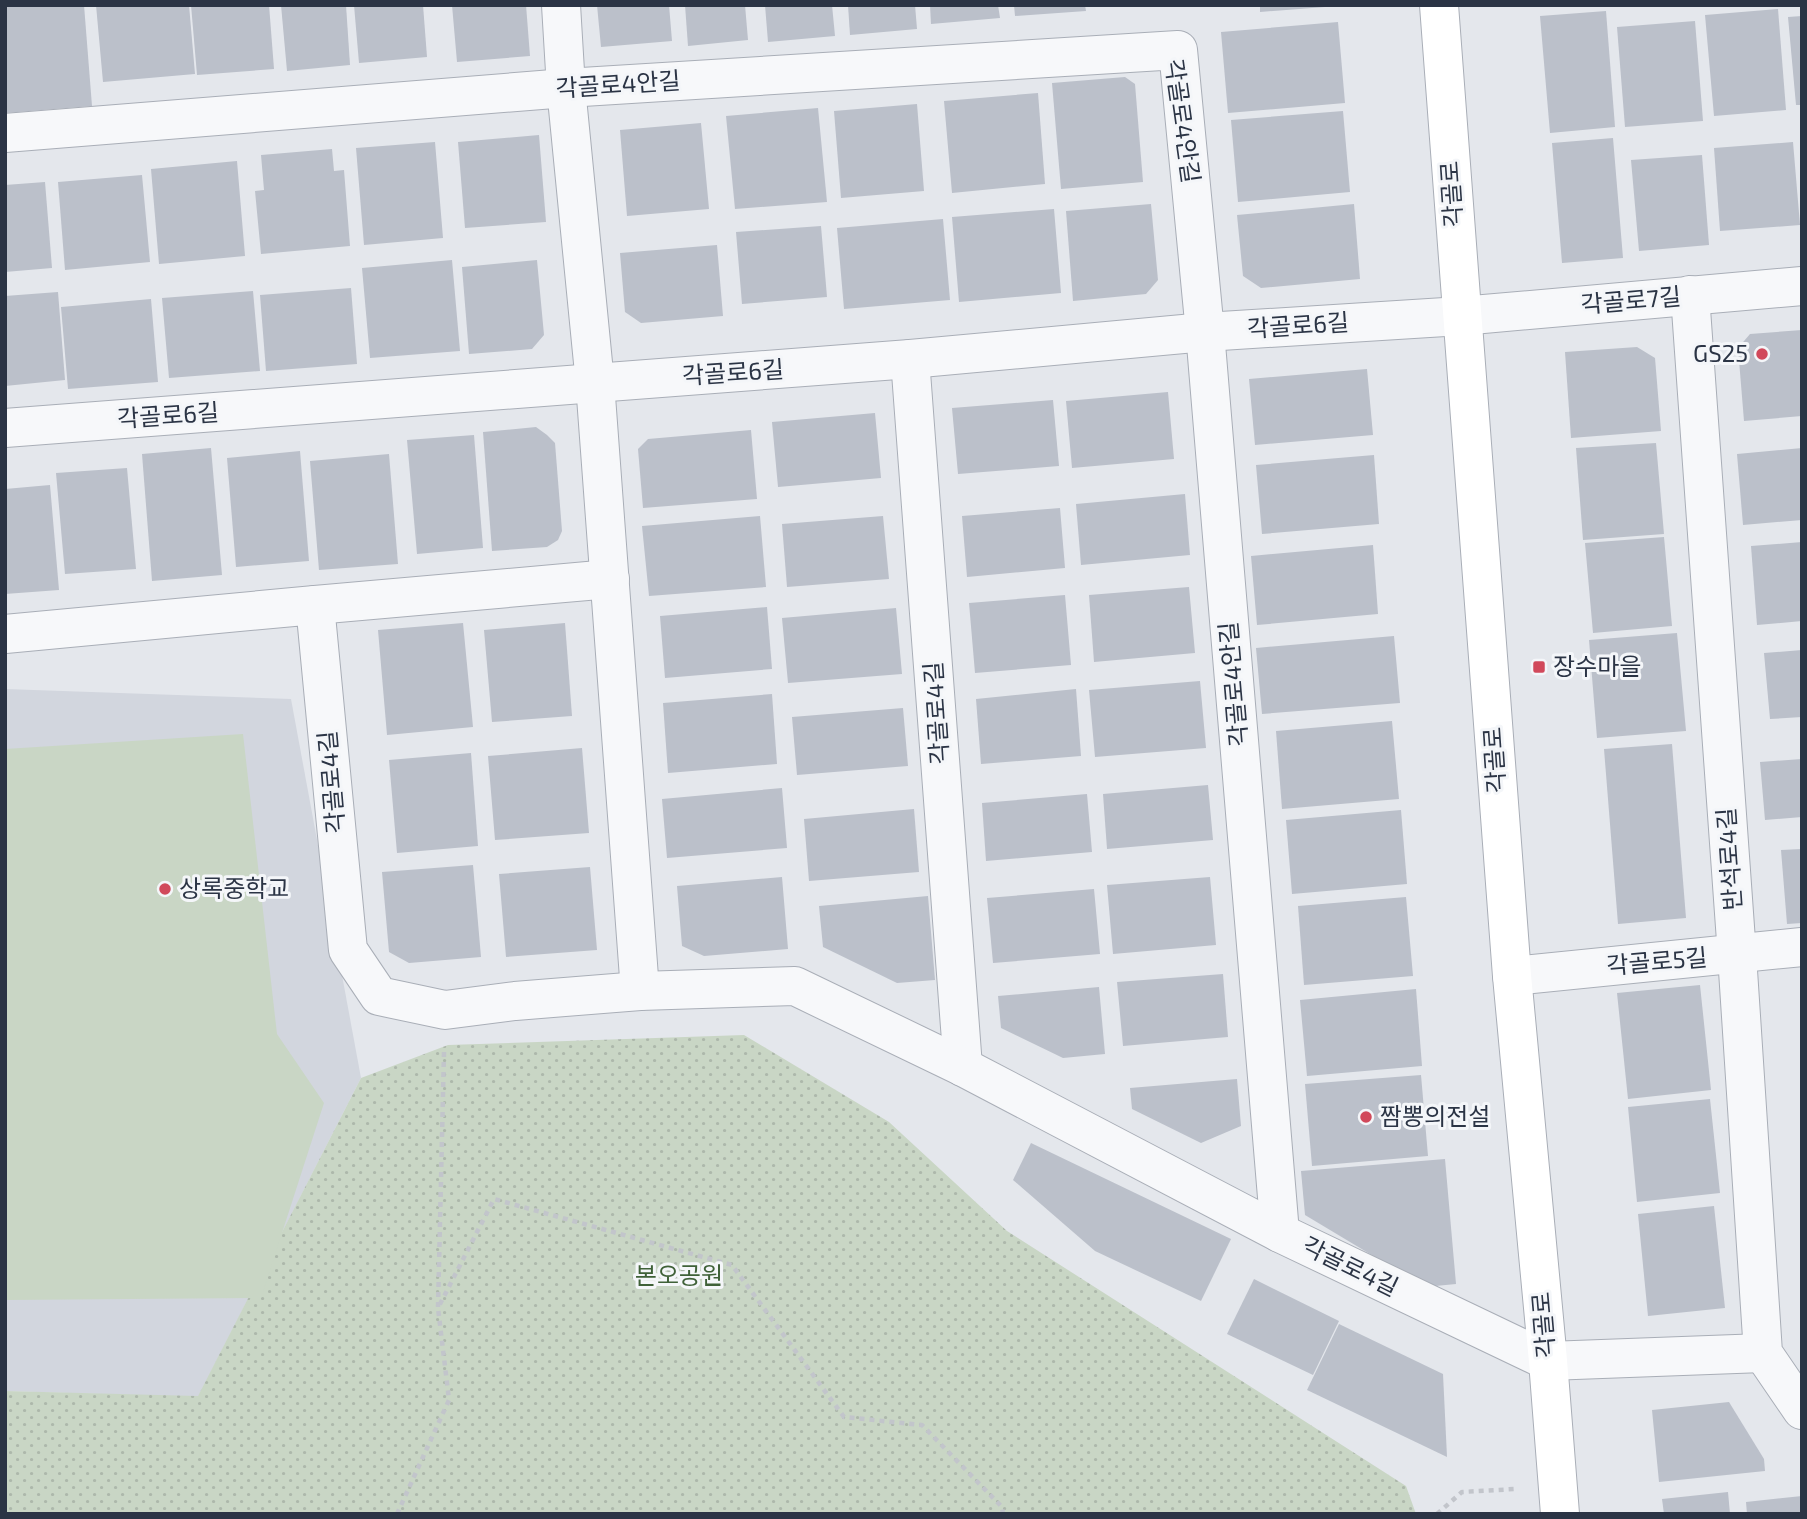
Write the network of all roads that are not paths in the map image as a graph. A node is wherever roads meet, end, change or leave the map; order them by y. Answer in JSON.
{"nodes":[{"id":1,"x":561,"y":5,"type":"edge"},
{"id":2,"x":1439,"y":5,"type":"edge"},
{"id":3,"x":566,"y":88,"type":"junction"},
{"id":4,"x":5,"y":133,"type":"edge"},
{"id":5,"x":1802,"y":286,"type":"edge"},
{"id":6,"x":1690,"y":295,"type":"junction"},
{"id":7,"x":1461,"y":316,"type":"junction"},
{"id":8,"x":1205,"y":332,"type":"junction"},
{"id":9,"x":910,"y":359,"type":"junction"},
{"id":10,"x":595,"y":383,"type":"junction"},
{"id":11,"x":5,"y":428,"type":"edge"},
{"id":12,"x":610,"y":579,"type":"junction"},
{"id":13,"x":315,"y":605,"type":"junction"},
{"id":14,"x":5,"y":634,"type":"edge"},
{"id":15,"x":1802,"y":947,"type":"edge"},
{"id":16,"x":1737,"y":955,"type":"junction"},
{"id":17,"x":1512,"y":976,"type":"junction"},
{"id":18,"x":640,"y":991,"type":"junction"},
{"id":19,"x":963,"y":1067,"type":"junction"},
{"id":20,"x":1280,"y":1233,"type":"junction"},
{"id":21,"x":1763,"y":1353,"type":"junction"},
{"id":22,"x":1548,"y":1362,"type":"junction"},
{"id":23,"x":1802,"y":1410,"type":"edge"},
{"id":24,"x":1558,"y":1500,"type":"edge"}],
"edges":[{"from":1,"to":3,"type":"street"},
{"from":2,"to":7,"type":"main road","name":"각골로"},
{"from":3,"to":4,"type":"street","name":"각골로4안길"},
{"from":3,"to":8,"type":"street","name":"각골로4안길"},
{"from":3,"to":10,"type":"street"},
{"from":5,"to":6,"type":"street","name":"각골로7길"},
{"from":6,"to":7,"type":"street","name":"각골로7길"},
{"from":6,"to":16,"type":"street","name":"반석로4길"},
{"from":7,"to":8,"type":"street","name":"각골로6길"},
{"from":7,"to":17,"type":"main road","name":"각골로"},
{"from":8,"to":9,"type":"street","name":"각골로6길"},
{"from":8,"to":20,"type":"street","name":"각골로4안길"},
{"from":9,"to":10,"type":"street","name":"각골로6길"},
{"from":9,"to":19,"type":"street","name":"각골로4길"},
{"from":10,"to":11,"type":"street","name":"각골로6길"},
{"from":10,"to":12,"type":"street"},
{"from":12,"to":13,"type":"street"},
{"from":12,"to":18,"type":"street"},
{"from":13,"to":14,"type":"street"},
{"from":13,"to":18,"type":"street","name":"각골로4길"},
{"from":15,"to":16,"type":"street","name":"각골로5길"},
{"from":16,"to":17,"type":"street","name":"각골로5길"},
{"from":16,"to":21,"type":"street","name":"반석로4길"},
{"from":17,"to":22,"type":"main road","name":"각골로"},
{"from":18,"to":19,"type":"street","name":"각골로4길"},
{"from":19,"to":20,"type":"street","name":"각골로4길"},
{"from":20,"to":22,"type":"street","name":"각골로4길"},
{"from":21,"to":22,"type":"street","name":"각골로4길"},
{"from":21,"to":23,"type":"street"},
{"from":22,"to":24,"type":"main road","name":"각골로"}]}
